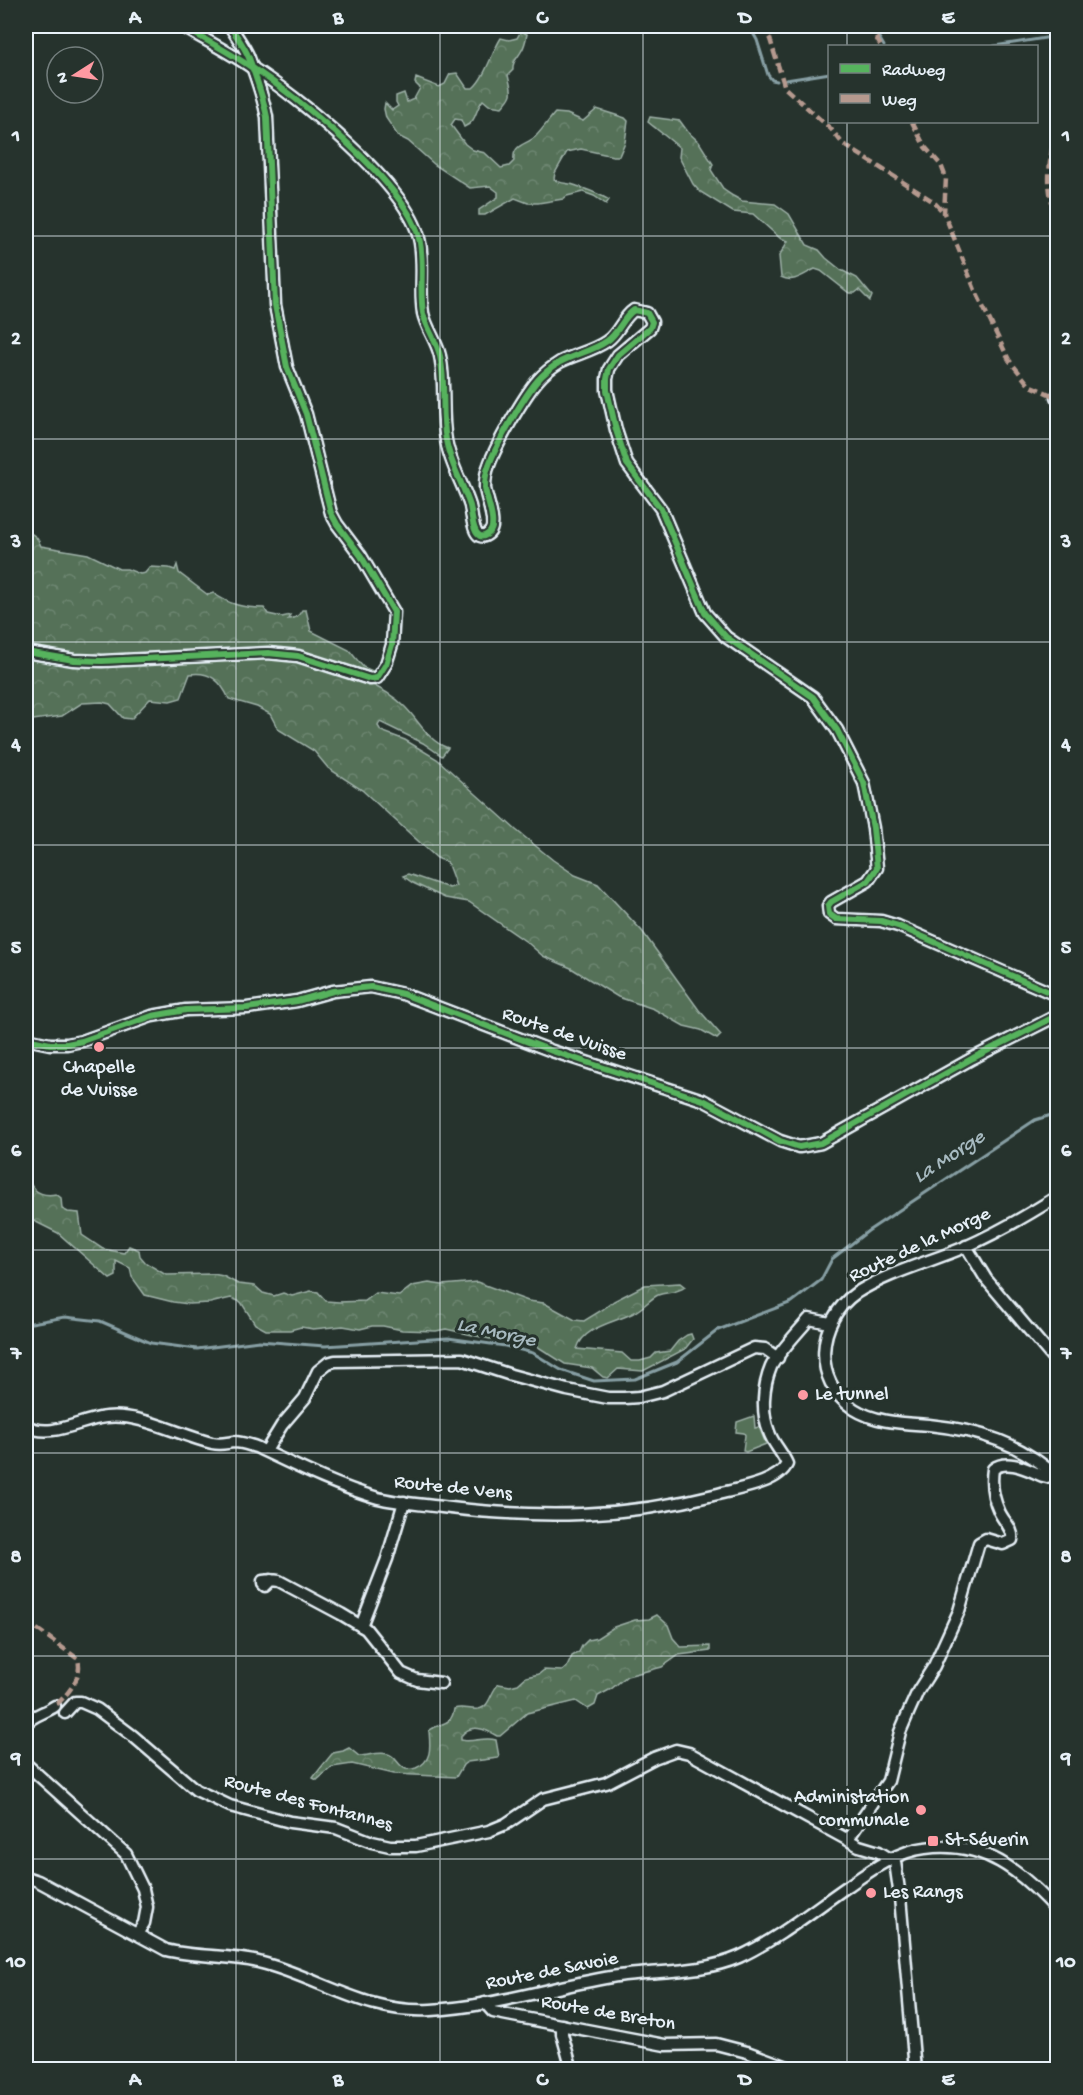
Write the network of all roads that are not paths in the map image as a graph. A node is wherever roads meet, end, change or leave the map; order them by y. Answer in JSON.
{"nodes":[{"id":1,"x":182,"y":26,"type":"edge"},
{"id":2,"x":230,"y":26,"type":"edge"},
{"id":3,"x":251,"y":67,"type":"junction"},
{"id":4,"x":26,"y":652,"type":"edge"},
{"id":5,"x":1058,"y":996,"type":"edge"},
{"id":6,"x":1058,"y":1015,"type":"edge"},
{"id":7,"x":26,"y":1039,"type":"edge"},
{"id":8,"x":1058,"y":1196,"type":"edge"},
{"id":9,"x":966,"y":1246,"type":"junction"},
{"id":10,"x":830,"y":1323,"type":"junction"},
{"id":11,"x":778,"y":1358,"type":"junction"},
{"id":12,"x":1058,"y":1364,"type":"edge"},
{"id":13,"x":26,"y":1426,"type":"edge"},
{"id":14,"x":266,"y":1451,"type":"junction"},
{"id":15,"x":1055,"y":1475,"type":"edge"},
{"id":16,"x":404,"y":1502,"type":"junction"},
{"id":17,"x":271,"y":1580,"type":"dead end"},
{"id":18,"x":361,"y":1626,"type":"junction"},
{"id":19,"x":441,"y":1683,"type":"dead end"},
{"id":20,"x":55,"y":1706,"type":"dead end"},
{"id":21,"x":65,"y":1713,"type":"dead end"},
{"id":22,"x":26,"y":1723,"type":"edge"},
{"id":23,"x":26,"y":1764,"type":"edge"},
{"id":24,"x":848,"y":1839,"type":"junction"},
{"id":25,"x":892,"y":1859,"type":"junction"},
{"id":26,"x":26,"y":1877,"type":"edge"},
{"id":27,"x":1058,"y":1912,"type":"edge"},
{"id":28,"x":136,"y":1934,"type":"junction"},
{"id":29,"x":485,"y":2003,"type":"junction"},
{"id":30,"x":562,"y":2025,"type":"junction"},
{"id":31,"x":572,"y":2070,"type":"edge"},
{"id":32,"x":796,"y":2070,"type":"edge"},
{"id":33,"x":915,"y":2070,"type":"edge"}],
"edges":[{"from":1,"to":3,"type":"street"},
{"from":2,"to":3,"type":"street"},
{"from":3,"to":4,"type":"street"},
{"from":3,"to":5,"type":"street"},
{"from":6,"to":7,"type":"street","name":"Route de Vuisse"},
{"from":8,"to":9,"type":"street","name":"Route de la Morge"},
{"from":9,"to":10,"type":"street","name":"Route de la Morge"},
{"from":9,"to":12,"type":"street"},
{"from":10,"to":11,"type":"street"},
{"from":10,"to":15,"type":"street","name":"Route de la Morge"},
{"from":11,"to":14,"type":"street"},
{"from":11,"to":16,"type":"street","name":"Route de Vens"},
{"from":13,"to":14,"type":"street","name":"Route de Vens"},
{"from":14,"to":16,"type":"street","name":"Route de Vens"},
{"from":15,"to":24,"type":"street"},
{"from":16,"to":18,"type":"street"},
{"from":17,"to":18,"type":"street"},
{"from":18,"to":19,"type":"street"},
{"from":20,"to":22,"type":"street"},
{"from":21,"to":24,"type":"street","name":"Route des Fontannes"},
{"from":23,"to":28,"type":"street"},
{"from":24,"to":25,"type":"street","name":"Route des Fontannes"},
{"from":25,"to":27,"type":"street","name":"Route de Savoie"},
{"from":25,"to":29,"type":"street","name":"Route de Savoie"},
{"from":25,"to":33,"type":"street"},
{"from":26,"to":28,"type":"street","name":"Route de Savoie"},
{"from":28,"to":29,"type":"street","name":"Route de Savoie"},
{"from":29,"to":30,"type":"street","name":"Route de Breton"},
{"from":30,"to":31,"type":"street"},
{"from":30,"to":32,"type":"street","name":"Route de Breton"}]}
